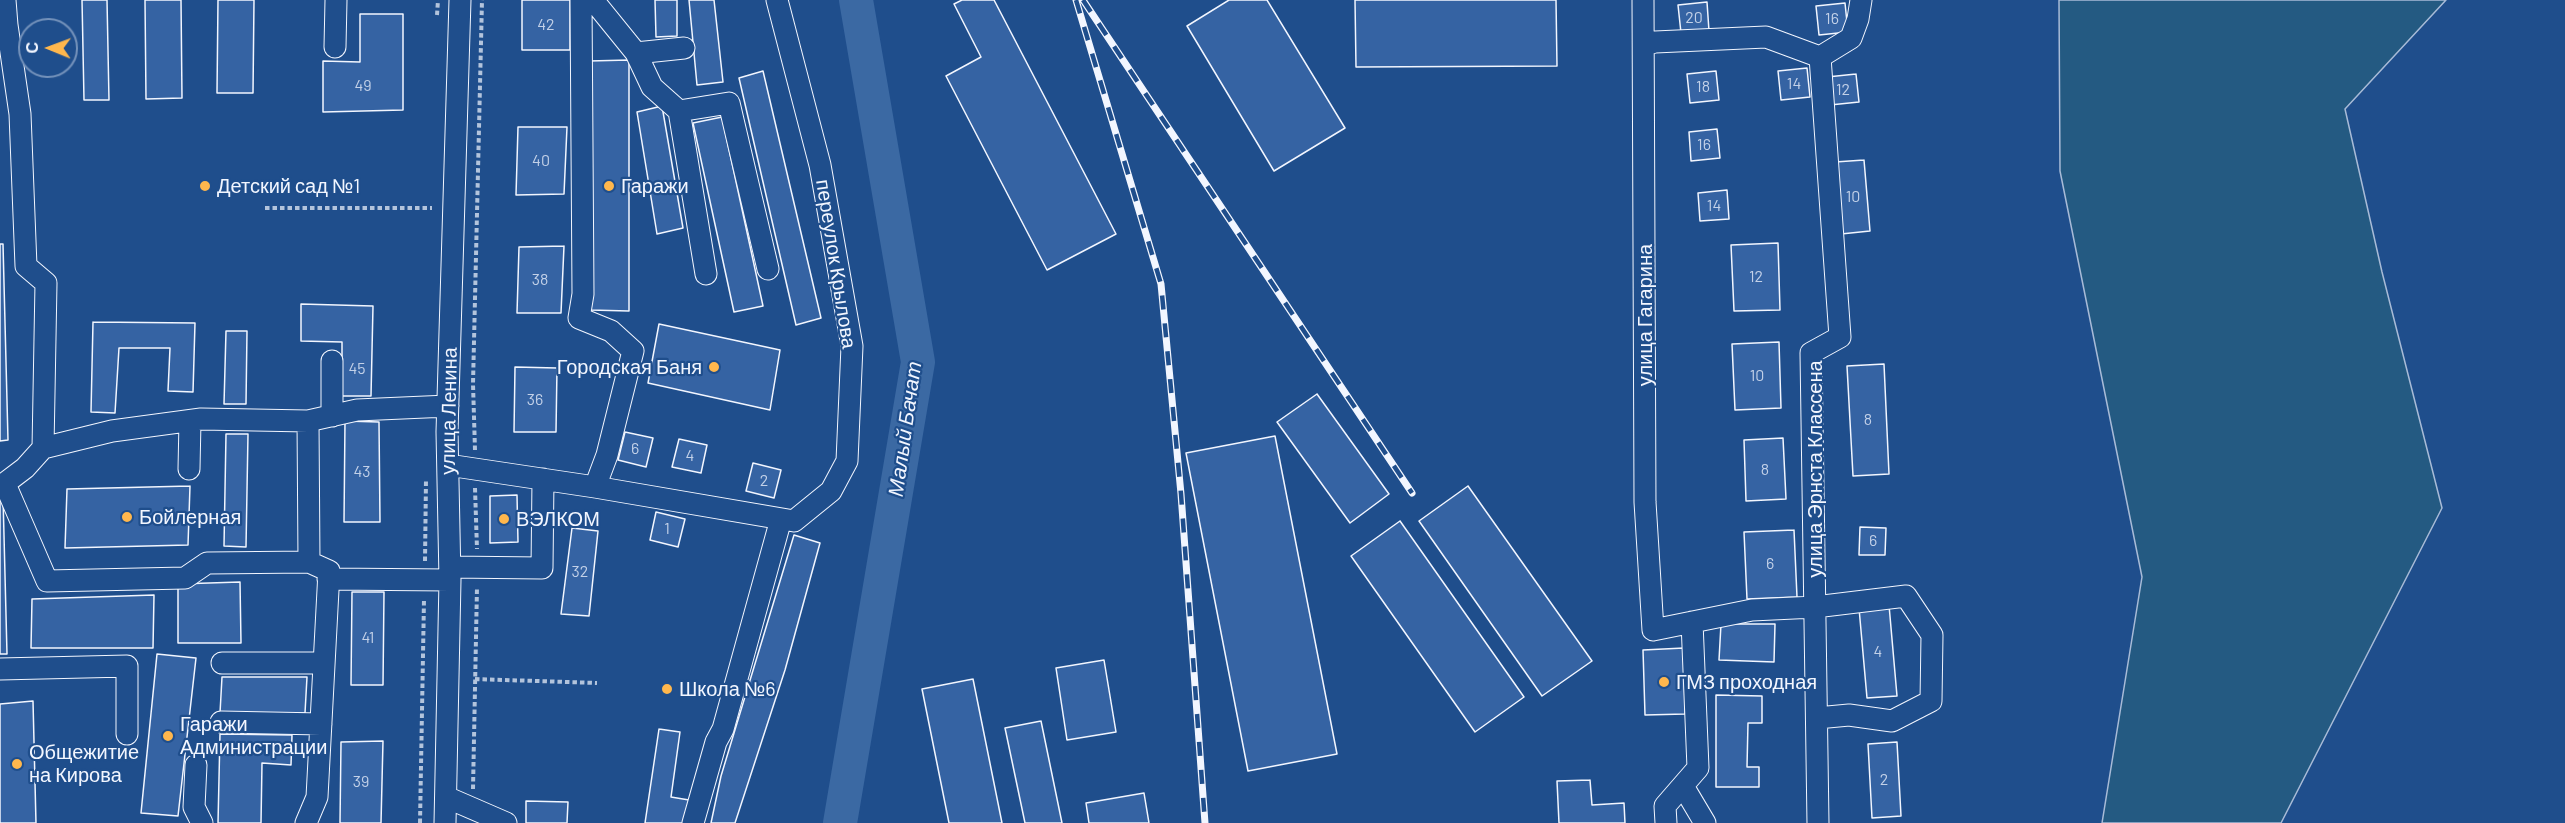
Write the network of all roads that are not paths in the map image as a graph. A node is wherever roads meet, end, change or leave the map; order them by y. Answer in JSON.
{"nodes":[{"id":1,"x":5,"y":0,"type":"edge"},
{"id":2,"x":336,"y":0,"type":"edge"},
{"id":3,"x":460,"y":0,"type":"edge"},
{"id":4,"x":580,"y":0,"type":"edge"},
{"id":5,"x":593,"y":0,"type":"edge"},
{"id":6,"x":777,"y":0,"type":"edge"},
{"id":7,"x":1643,"y":0,"type":"edge"},
{"id":8,"x":1861,"y":0,"type":"edge"},
{"id":9,"x":3,"y":25,"type":"edge"},
{"id":10,"x":1644,"y":45,"type":"junction"},
{"id":11,"x":335,"y":47,"type":"dead end"},
{"id":12,"x":684,"y":48,"type":"dead end"},
{"id":13,"x":636,"y":53,"type":"junction"},
{"id":14,"x":1820,"y":57,"type":"junction"},
{"id":15,"x":679,"y":111,"type":"junction"},
{"id":16,"x":768,"y":269,"type":"dead end"},
{"id":17,"x":706,"y":274,"type":"dead end"},
{"id":18,"x":332,"y":361,"type":"dead end"},
{"id":19,"x":448,"y":406,"type":"junction"},
{"id":20,"x":332,"y":416,"type":"junction"},
{"id":21,"x":190,"y":421,"type":"junction"},
{"id":22,"x":308,"y":421,"type":"junction"},
{"id":23,"x":43,"y":448,"type":"junction"},
{"id":24,"x":448,"y":465,"type":"junction"},
{"id":25,"x":189,"y":469,"type":"dead end"},
{"id":26,"x":543,"y":479,"type":"junction"},
{"id":27,"x":2,"y":485,"type":"edge"},
{"id":28,"x":596,"y":487,"type":"junction"},
{"id":29,"x":782,"y":519,"type":"junction"},
{"id":30,"x":309,"y":562,"type":"junction"},
{"id":31,"x":450,"y":573,"type":"junction"},
{"id":32,"x":328,"y":579,"type":"junction"},
{"id":33,"x":1815,"y":606,"type":"junction"},
{"id":34,"x":1692,"y":622,"type":"junction"},
{"id":35,"x":222,"y":663,"type":"dead end"},
{"id":36,"x":324,"y":663,"type":"junction"},
{"id":37,"x":0,"y":669,"type":"edge"},
{"id":38,"x":1817,"y":718,"type":"junction"},
{"id":39,"x":221,"y":722,"type":"dead end"},
{"id":40,"x":321,"y":724,"type":"junction"},
{"id":41,"x":128,"y":734,"type":"dead end"},
{"id":42,"x":196,"y":765,"type":"dead end"},
{"id":43,"x":1683,"y":786,"type":"junction"},
{"id":44,"x":446,"y":797,"type":"junction"},
{"id":45,"x":202,"y":823,"type":"edge"},
{"id":46,"x":306,"y":823,"type":"edge"},
{"id":47,"x":445,"y":823,"type":"edge"},
{"id":48,"x":506,"y":823,"type":"edge"},
{"id":49,"x":693,"y":823,"type":"edge"},
{"id":50,"x":1666,"y":823,"type":"edge"},
{"id":51,"x":1705,"y":823,"type":"edge"},
{"id":52,"x":1818,"y":823,"type":"edge"}],
"edges":[{"from":1,"to":9,"type":"street"},
{"from":2,"to":11,"type":"street"},
{"from":3,"to":19,"type":"street","name":"улица Ленина"},
{"from":4,"to":28,"type":"street"},
{"from":5,"to":13,"type":"street"},
{"from":6,"to":29,"type":"street","name":"переулок Крылова"},
{"from":7,"to":10,"type":"street","name":"улица Гагарина"},
{"from":8,"to":14,"type":"street"},
{"from":9,"to":23,"type":"street"},
{"from":10,"to":14,"type":"street"},
{"from":10,"to":34,"type":"street","name":"улица Гагарина"},
{"from":12,"to":13,"type":"street"},
{"from":13,"to":15,"type":"street"},
{"from":14,"to":33,"type":"street","name":"улица Эрнста Классена"},
{"from":15,"to":16,"type":"street"},
{"from":15,"to":17,"type":"street"},
{"from":18,"to":20,"type":"street"},
{"from":19,"to":20,"type":"street"},
{"from":19,"to":24,"type":"street","name":"улица Ленина"},
{"from":20,"to":22,"type":"street"},
{"from":21,"to":22,"type":"street"},
{"from":21,"to":23,"type":"street"},
{"from":21,"to":25,"type":"street"},
{"from":22,"to":30,"type":"street"},
{"from":23,"to":27,"type":"street"},
{"from":24,"to":26,"type":"street","name":"переулок Крылова"},
{"from":24,"to":31,"type":"street","name":"улица Ленина"},
{"from":26,"to":28,"type":"street","name":"переулок Крылова"},
{"from":26,"to":31,"type":"street"},
{"from":27,"to":30,"type":"street"},
{"from":28,"to":29,"type":"street","name":"переулок Крылова"},
{"from":29,"to":49,"type":"street"},
{"from":30,"to":32,"type":"street"},
{"from":31,"to":32,"type":"street"},
{"from":31,"to":44,"type":"street","name":"улица Ленина"},
{"from":32,"to":36,"type":"street"},
{"from":33,"to":34,"type":"street"},
{"from":33,"to":38,"type":"street","name":"улица Эрнста Классена"},
{"from":33,"to":38,"type":"street"},
{"from":34,"to":43,"type":"street"},
{"from":35,"to":36,"type":"street"},
{"from":36,"to":40,"type":"street"},
{"from":37,"to":41,"type":"street"},
{"from":38,"to":52,"type":"street","name":"улица Эрнста Классена"},
{"from":39,"to":40,"type":"street"},
{"from":40,"to":46,"type":"street"},
{"from":42,"to":45,"type":"street"},
{"from":43,"to":50,"type":"street"},
{"from":43,"to":51,"type":"street"},
{"from":44,"to":47,"type":"street","name":"улица Ленина"},
{"from":44,"to":48,"type":"street"}]}
